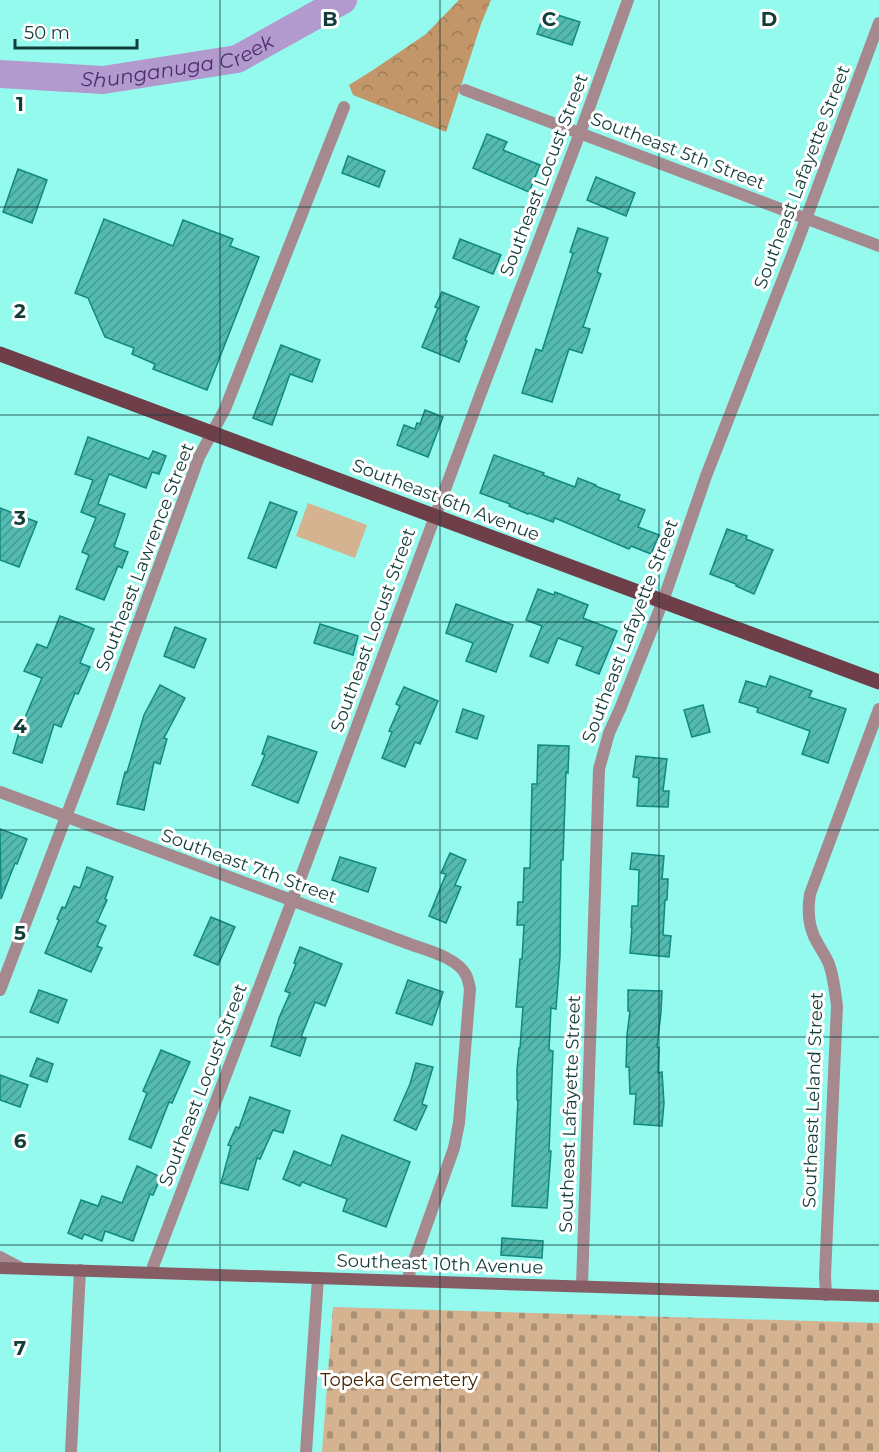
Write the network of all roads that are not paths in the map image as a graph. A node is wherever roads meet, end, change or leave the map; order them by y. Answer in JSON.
{"nodes":[{"id":1,"x":628,"y":0,"type":"edge"},
{"id":2,"x":879,"y":23,"type":"edge"},
{"id":3,"x":465,"y":90,"type":"dead end"},
{"id":4,"x":344,"y":107,"type":"dead end"},
{"id":5,"x":580,"y":133,"type":"junction"},
{"id":6,"x":807,"y":218,"type":"junction"},
{"id":7,"x":879,"y":246,"type":"edge"},
{"id":8,"x":0,"y":354,"type":"edge"},
{"id":9,"x":212,"y":433,"type":"junction"},
{"id":10,"x":434,"y":516,"type":"junction"},
{"id":11,"x":663,"y":601,"type":"junction"},
{"id":12,"x":879,"y":682,"type":"edge"},
{"id":13,"x":879,"y":709,"type":"edge"},
{"id":14,"x":0,"y":792,"type":"edge"},
{"id":15,"x":66,"y":817,"type":"junction"},
{"id":16,"x":292,"y":901,"type":"junction"},
{"id":17,"x":0,"y":990,"type":"edge"},
{"id":18,"x":0,"y":1257,"type":"edge"},
{"id":19,"x":0,"y":1268,"type":"edge"},
{"id":20,"x":21,"y":1269,"type":"junction"},
{"id":21,"x":80,"y":1270,"type":"junction"},
{"id":22,"x":151,"y":1272,"type":"junction"},
{"id":23,"x":318,"y":1278,"type":"junction"},
{"id":24,"x":407,"y":1280,"type":"junction"},
{"id":25,"x":582,"y":1286,"type":"junction"},
{"id":26,"x":826,"y":1295,"type":"junction"},
{"id":27,"x":879,"y":1296,"type":"edge"},
{"id":28,"x":71,"y":1452,"type":"edge"},
{"id":29,"x":306,"y":1452,"type":"edge"}],
"edges":[{"from":1,"to":5,"type":"street","name":"Southeast Locust Street"},
{"from":2,"to":6,"type":"street","name":"Southeast Lafayette Street"},
{"from":3,"to":5,"type":"street","name":"Southeast 5th Street"},
{"from":4,"to":9,"type":"street","name":"Southeast Lawrence Street"},
{"from":5,"to":6,"type":"street","name":"Southeast 5th Street"},
{"from":5,"to":10,"type":"street","name":"Southeast Locust Street"},
{"from":6,"to":7,"type":"street","name":"Southeast 5th Street"},
{"from":6,"to":11,"type":"street","name":"Southeast Lafayette Street"},
{"from":8,"to":9,"type":"main road","name":"Southeast 6th Avenue"},
{"from":9,"to":10,"type":"main road","name":"Southeast 6th Avenue"},
{"from":9,"to":15,"type":"street","name":"Southeast Lawrence Street"},
{"from":10,"to":11,"type":"main road","name":"Southeast 6th Avenue"},
{"from":10,"to":16,"type":"street","name":"Southeast Locust Street"},
{"from":11,"to":12,"type":"main road","name":"Southeast 6th Avenue"},
{"from":11,"to":25,"type":"street","name":"Southeast Lafayette Street"},
{"from":13,"to":26,"type":"street","name":"Southeast Leland Street"},
{"from":14,"to":15,"type":"street","name":"Southeast 7th Street"},
{"from":15,"to":16,"type":"street","name":"Southeast 7th Street"},
{"from":15,"to":17,"type":"street","name":"Southeast Lawrence Street"},
{"from":16,"to":22,"type":"street","name":"Southeast Locust Street"},
{"from":16,"to":24,"type":"street","name":"Southeast 7th Street"},
{"from":18,"to":20,"type":"street"},
{"from":19,"to":20,"type":"main road","name":"Southeast 10th Avenue"},
{"from":20,"to":21,"type":"main road","name":"Southeast 10th Avenue"},
{"from":21,"to":22,"type":"main road","name":"Southeast 10th Avenue"},
{"from":21,"to":28,"type":"street"},
{"from":22,"to":23,"type":"main road","name":"Southeast 10th Avenue"},
{"from":23,"to":24,"type":"main road","name":"Southeast 10th Avenue"},
{"from":23,"to":29,"type":"street"},
{"from":24,"to":25,"type":"main road","name":"Southeast 10th Avenue"},
{"from":25,"to":26,"type":"main road","name":"Southeast 10th Avenue"},
{"from":26,"to":27,"type":"main road","name":"Southeast 10th Avenue"}]}
